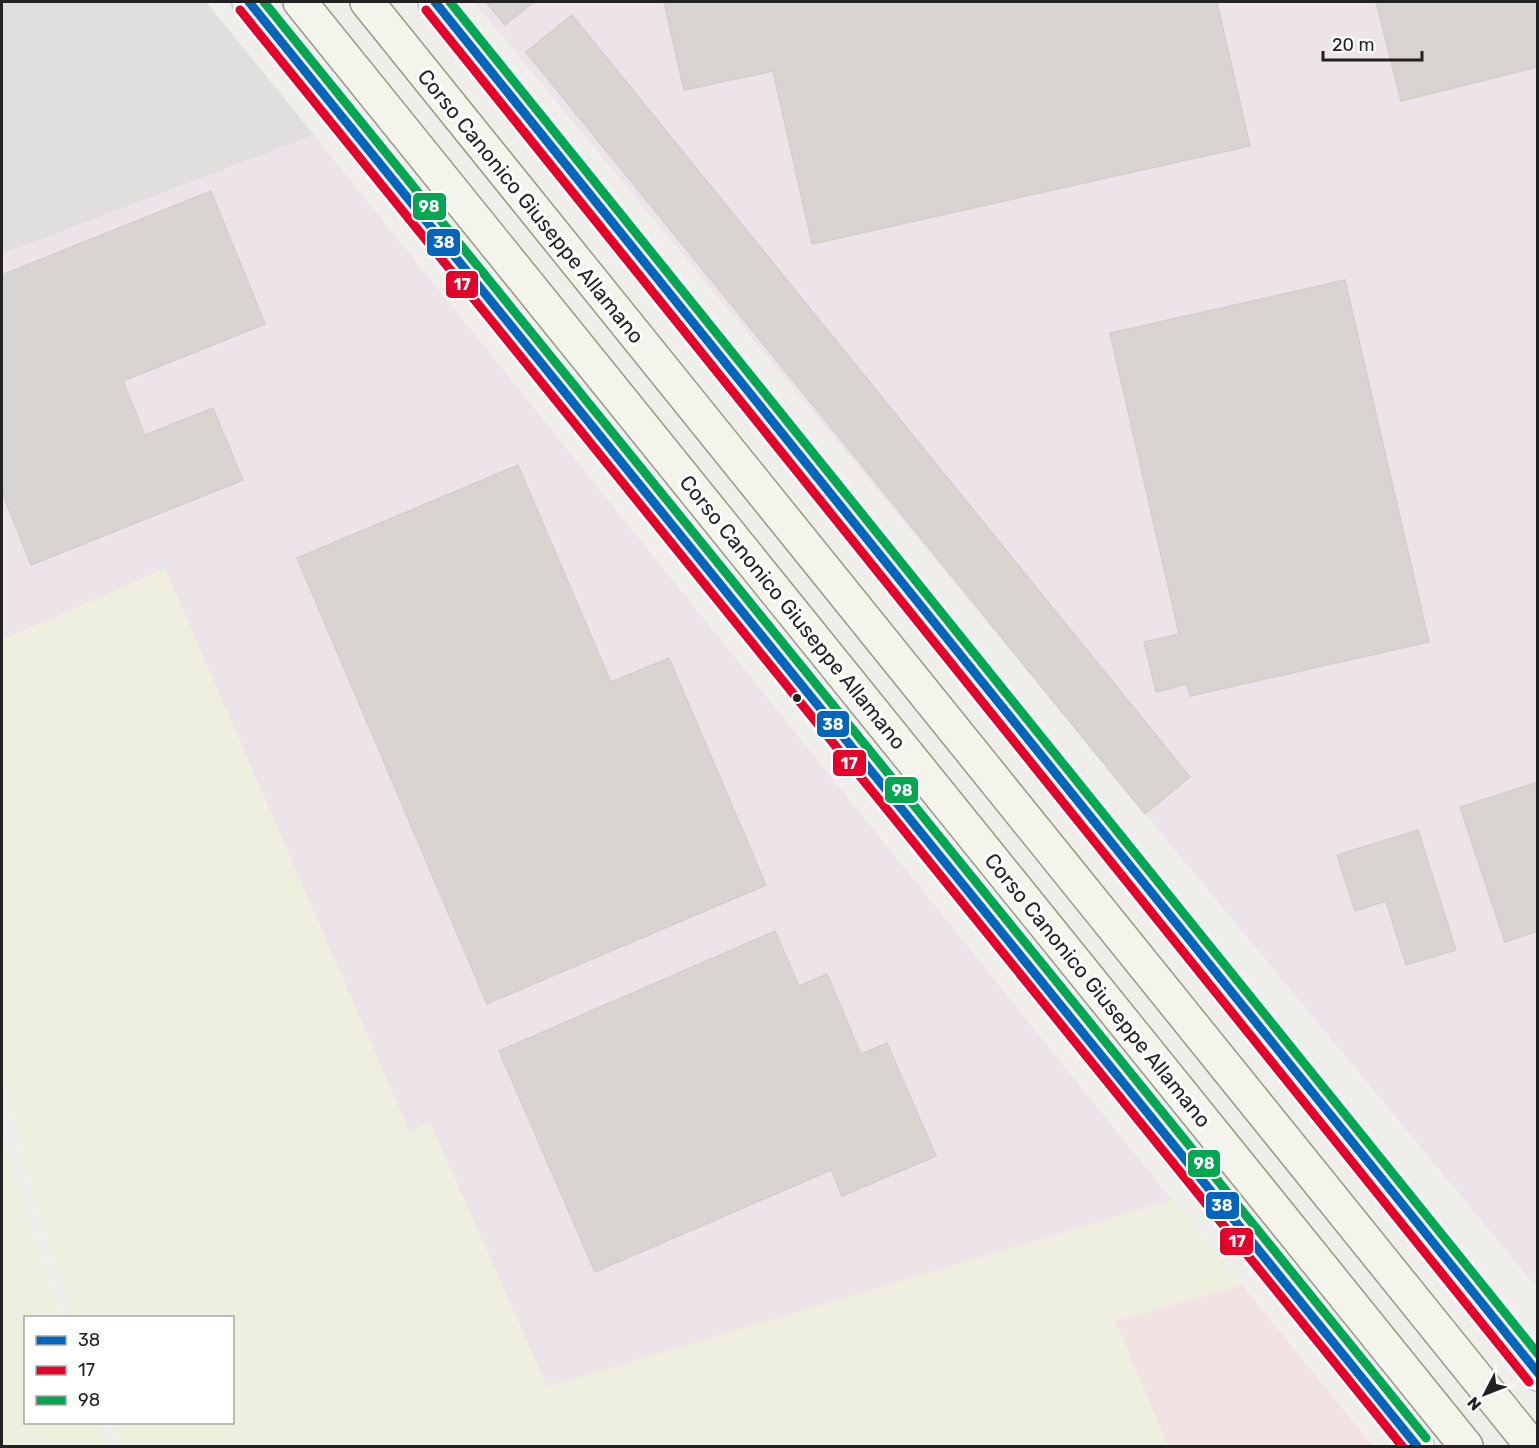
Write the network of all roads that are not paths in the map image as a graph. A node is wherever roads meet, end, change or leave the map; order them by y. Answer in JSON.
{"nodes":[{"id":1,"x":249,"y":2,"type":"edge"},
{"id":2,"x":300,"y":2,"type":"edge"},
{"id":3,"x":367,"y":2,"type":"edge"},
{"id":4,"x":435,"y":2,"type":"edge"},
{"id":5,"x":1538,"y":1374,"type":"edge"},
{"id":6,"x":1417,"y":1446,"type":"edge"},
{"id":7,"x":1466,"y":1446,"type":"edge"},
{"id":8,"x":1532,"y":1446,"type":"edge"}],
"edges":[{"from":1,"to":6,"type":"street","name":"Corso Canonico Giuseppe Allamano"},
{"from":2,"to":7,"type":"main road","name":"Corso Canonico Giuseppe Allamano"},
{"from":3,"to":8,"type":"main road","name":"Corso Canonico Giuseppe Allamano"},
{"from":4,"to":5,"type":"street"}]}
